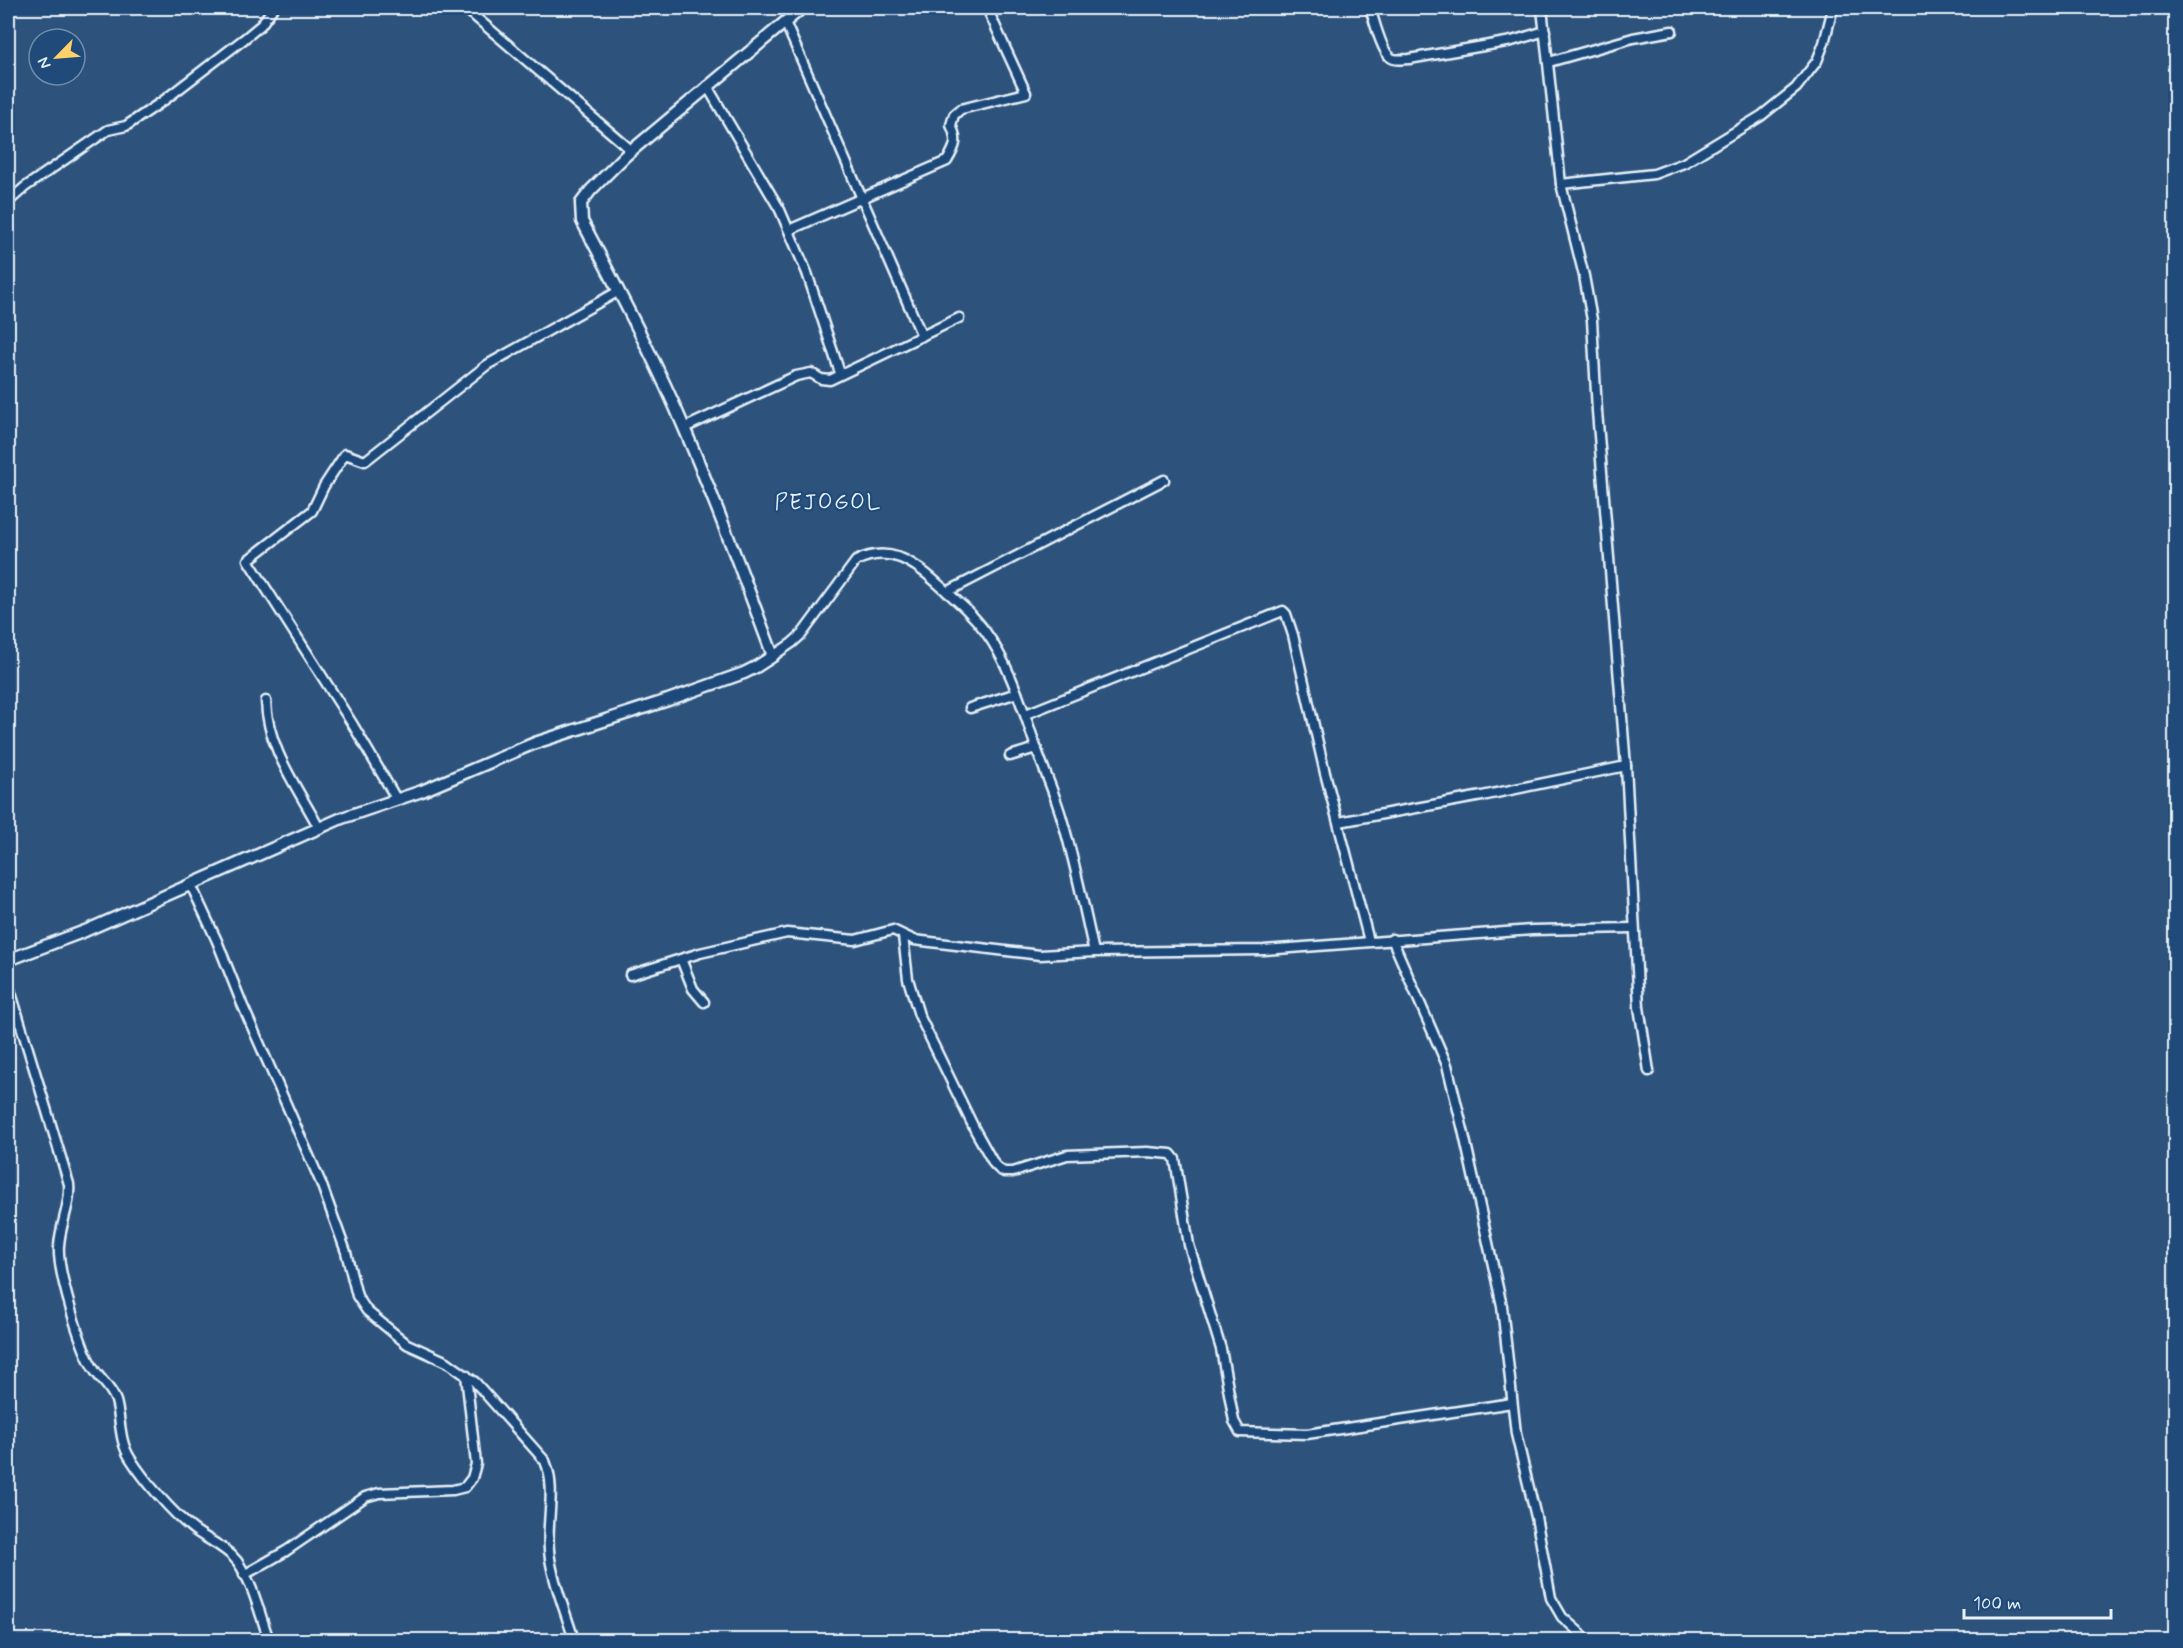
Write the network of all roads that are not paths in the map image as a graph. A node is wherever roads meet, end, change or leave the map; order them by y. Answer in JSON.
{"nodes":[{"id":1,"x":273,"y":8,"type":"edge"},
{"id":2,"x":465,"y":8,"type":"edge"},
{"id":3,"x":802,"y":8,"type":"edge"},
{"id":4,"x":987,"y":8,"type":"edge"},
{"id":5,"x":1370,"y":8,"type":"edge"},
{"id":6,"x":1542,"y":8,"type":"edge"},
{"id":7,"x":1833,"y":8,"type":"edge"},
{"id":8,"x":785,"y":22,"type":"junction"},
{"id":9,"x":1545,"y":31,"type":"junction"},
{"id":10,"x":1672,"y":31,"type":"dead end"},
{"id":11,"x":1549,"y":62,"type":"junction"},
{"id":12,"x":707,"y":86,"type":"junction"},
{"id":13,"x":631,"y":150,"type":"junction"},
{"id":14,"x":1561,"y":184,"type":"junction"},
{"id":15,"x":861,"y":198,"type":"junction"},
{"id":16,"x":8,"y":202,"type":"edge"},
{"id":17,"x":789,"y":230,"type":"junction"},
{"id":18,"x":619,"y":291,"type":"junction"},
{"id":19,"x":959,"y":318,"type":"dead end"},
{"id":20,"x":922,"y":336,"type":"junction"},
{"id":21,"x":840,"y":374,"type":"junction"},
{"id":22,"x":684,"y":428,"type":"junction"},
{"id":23,"x":1164,"y":480,"type":"dead end"},
{"id":24,"x":947,"y":592,"type":"junction"},
{"id":25,"x":773,"y":656,"type":"junction"},
{"id":26,"x":1017,"y":693,"type":"junction"},
{"id":27,"x":266,"y":701,"type":"dead end"},
{"id":28,"x":970,"y":708,"type":"dead end"},
{"id":29,"x":1026,"y":714,"type":"junction"},
{"id":30,"x":1036,"y":748,"type":"junction"},
{"id":31,"x":1010,"y":756,"type":"dead end"},
{"id":32,"x":1626,"y":766,"type":"junction"},
{"id":33,"x":397,"y":800,"type":"junction"},
{"id":34,"x":1339,"y":822,"type":"junction"},
{"id":35,"x":319,"y":828,"type":"junction"},
{"id":36,"x":191,"y":885,"type":"junction"},
{"id":37,"x":1633,"y":928,"type":"junction"},
{"id":38,"x":903,"y":936,"type":"junction"},
{"id":39,"x":1392,"y":939,"type":"junction"},
{"id":40,"x":1369,"y":941,"type":"junction"},
{"id":41,"x":1094,"y":952,"type":"junction"},
{"id":42,"x":681,"y":959,"type":"junction"},
{"id":43,"x":8,"y":960,"type":"edge"},
{"id":44,"x":630,"y":975,"type":"dead end"},
{"id":45,"x":8,"y":983,"type":"edge"},
{"id":46,"x":704,"y":1002,"type":"dead end"},
{"id":47,"x":1649,"y":1071,"type":"dead end"},
{"id":48,"x":466,"y":1375,"type":"junction"},
{"id":49,"x":1512,"y":1403,"type":"junction"},
{"id":50,"x":244,"y":1575,"type":"junction"},
{"id":51,"x":270,"y":1641,"type":"edge"},
{"id":52,"x":574,"y":1641,"type":"edge"},
{"id":53,"x":1588,"y":1641,"type":"edge"}],
"edges":[{"from":1,"to":16,"type":"street"},
{"from":2,"to":13,"type":"street"},
{"from":3,"to":8,"type":"street"},
{"from":4,"to":15,"type":"street"},
{"from":5,"to":9,"type":"street"},
{"from":6,"to":9,"type":"street"},
{"from":7,"to":14,"type":"street"},
{"from":8,"to":12,"type":"street"},
{"from":8,"to":15,"type":"street"},
{"from":9,"to":11,"type":"street"},
{"from":10,"to":11,"type":"street"},
{"from":11,"to":14,"type":"street"},
{"from":12,"to":13,"type":"street"},
{"from":12,"to":17,"type":"street"},
{"from":13,"to":18,"type":"street"},
{"from":14,"to":32,"type":"street"},
{"from":15,"to":17,"type":"street"},
{"from":15,"to":20,"type":"street"},
{"from":17,"to":21,"type":"street"},
{"from":18,"to":22,"type":"street"},
{"from":18,"to":33,"type":"street"},
{"from":19,"to":20,"type":"street"},
{"from":20,"to":21,"type":"street"},
{"from":21,"to":22,"type":"street"},
{"from":22,"to":25,"type":"street"},
{"from":23,"to":24,"type":"street"},
{"from":24,"to":25,"type":"street"},
{"from":24,"to":26,"type":"street"},
{"from":25,"to":33,"type":"street"},
{"from":26,"to":28,"type":"street"},
{"from":26,"to":29,"type":"street"},
{"from":27,"to":35,"type":"street"},
{"from":29,"to":30,"type":"street"},
{"from":29,"to":34,"type":"street"},
{"from":30,"to":31,"type":"street"},
{"from":30,"to":41,"type":"street"},
{"from":32,"to":34,"type":"street"},
{"from":32,"to":37,"type":"street"},
{"from":33,"to":35,"type":"street"},
{"from":34,"to":40,"type":"street"},
{"from":35,"to":36,"type":"street"},
{"from":36,"to":43,"type":"street"},
{"from":36,"to":48,"type":"street"},
{"from":37,"to":39,"type":"street"},
{"from":37,"to":47,"type":"street"},
{"from":38,"to":41,"type":"street"},
{"from":38,"to":42,"type":"street"},
{"from":38,"to":49,"type":"street"},
{"from":39,"to":40,"type":"street"},
{"from":39,"to":49,"type":"street"},
{"from":40,"to":41,"type":"street"},
{"from":42,"to":44,"type":"street"},
{"from":42,"to":46,"type":"street"},
{"from":45,"to":50,"type":"street"},
{"from":48,"to":50,"type":"street"},
{"from":48,"to":52,"type":"street"},
{"from":49,"to":53,"type":"street"},
{"from":50,"to":51,"type":"street"}]}
